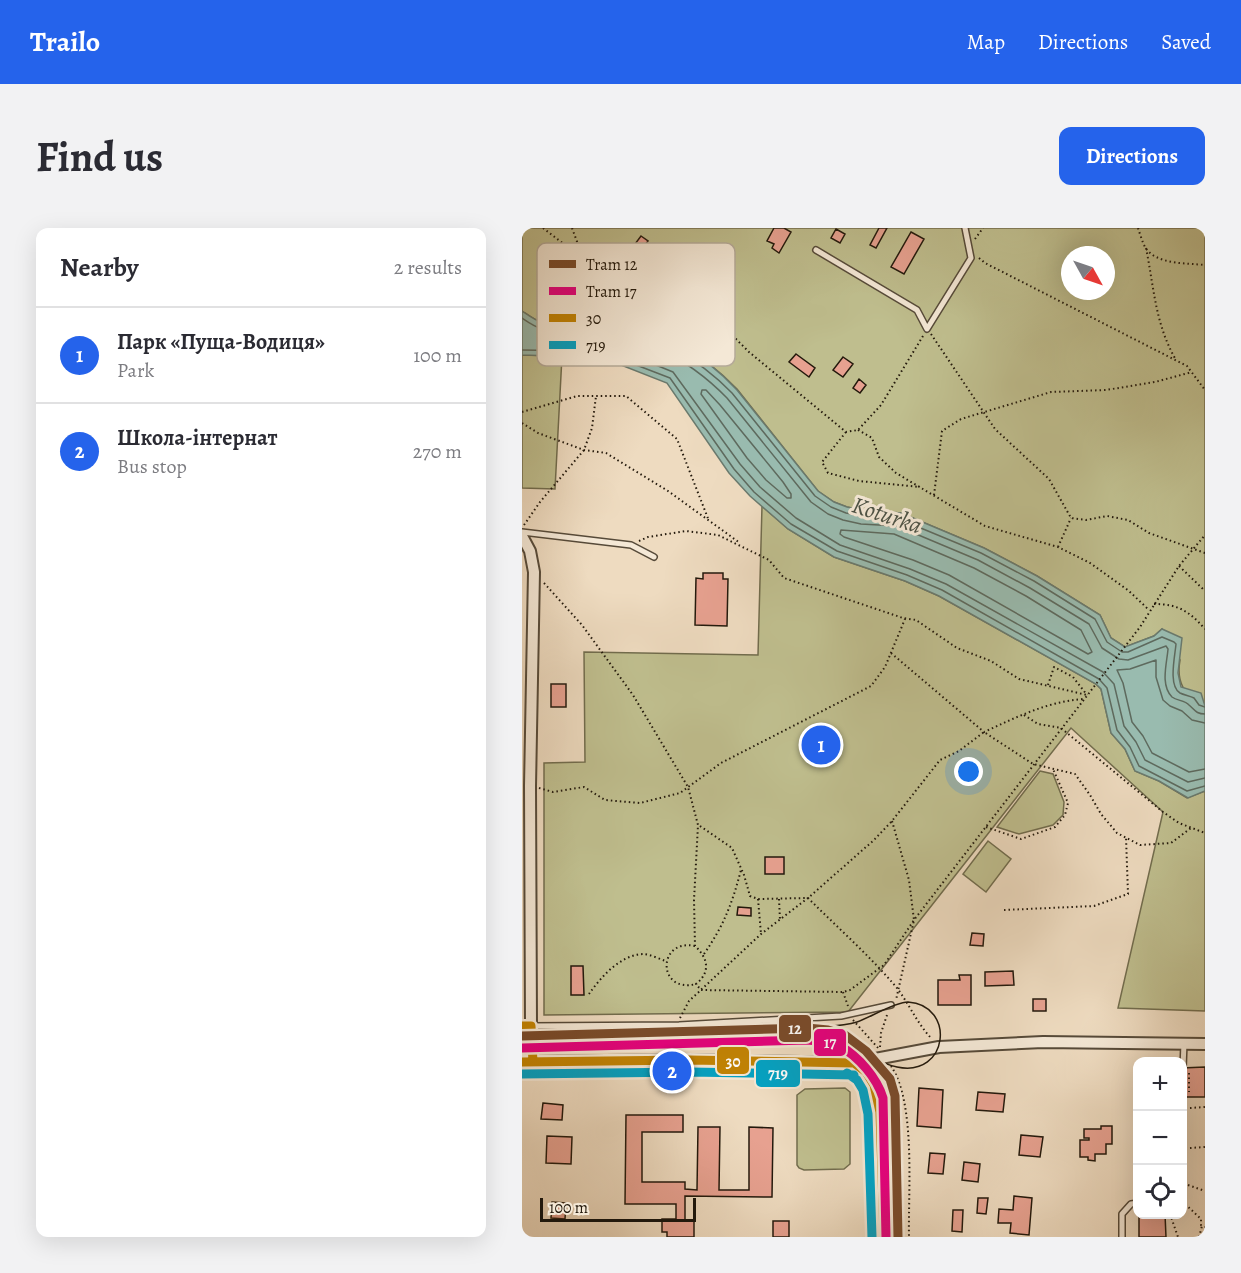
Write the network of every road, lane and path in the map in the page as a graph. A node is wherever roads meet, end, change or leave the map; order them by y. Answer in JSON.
{"nodes":[{"id":1,"x":543,"y":228,"type":"edge"},
{"id":2,"x":572,"y":228,"type":"edge"},
{"id":3,"x":965,"y":228,"type":"edge"},
{"id":4,"x":1138,"y":228,"type":"edge"},
{"id":5,"x":562,"y":243,"type":"edge"},
{"id":6,"x":577,"y":243,"type":"edge"},
{"id":7,"x":968,"y":248,"type":"junction"},
{"id":8,"x":1146,"y":248,"type":"junction"},
{"id":9,"x":816,"y":250,"type":"dead end"},
{"id":10,"x":1205,"y":266,"type":"edge"},
{"id":11,"x":927,"y":329,"type":"junction"},
{"id":12,"x":735,"y":338,"type":"edge"},
{"id":13,"x":1177,"y":361,"type":"junction"},
{"id":14,"x":1192,"y":372,"type":"junction"},
{"id":15,"x":1205,"y":390,"type":"edge"},
{"id":16,"x":596,"y":396,"type":"junction"},
{"id":17,"x":522,"y":412,"type":"edge"},
{"id":18,"x":984,"y":413,"type":"junction"},
{"id":19,"x":522,"y":423,"type":"edge"},
{"id":20,"x":858,"y":430,"type":"junction"},
{"id":21,"x":846,"y":432,"type":"junction"},
{"id":22,"x":584,"y":450,"type":"junction"},
{"id":23,"x":921,"y":487,"type":"junction"},
{"id":24,"x":934,"y":495,"type":"junction"},
{"id":25,"x":1071,"y":518,"type":"junction"},
{"id":26,"x":709,"y":521,"type":"junction"},
{"id":27,"x":522,"y":530,"type":"edge"},
{"id":28,"x":1205,"y":535,"type":"edge"},
{"id":29,"x":522,"y":536,"type":"edge"},
{"id":30,"x":631,"y":545,"type":"junction"},
{"id":31,"x":745,"y":547,"type":"junction"},
{"id":32,"x":1058,"y":547,"type":"junction"},
{"id":33,"x":1195,"y":550,"type":"junction"},
{"id":34,"x":1205,"y":553,"type":"edge"},
{"id":35,"x":654,"y":556,"type":"dead end"},
{"id":36,"x":1179,"y":566,"type":"junction"},
{"id":37,"x":534,"y":572,"type":"junction"},
{"id":38,"x":1205,"y":591,"type":"edge"},
{"id":39,"x":1154,"y":604,"type":"junction"},
{"id":40,"x":1150,"y":611,"type":"junction"},
{"id":41,"x":906,"y":618,"type":"junction"},
{"id":42,"x":1205,"y":629,"type":"edge"},
{"id":43,"x":891,"y":653,"type":"junction"},
{"id":44,"x":1048,"y":686,"type":"junction"},
{"id":45,"x":1087,"y":695,"type":"junction"},
{"id":46,"x":1083,"y":699,"type":"junction"},
{"id":47,"x":1023,"y":714,"type":"junction"},
{"id":48,"x":1061,"y":728,"type":"junction"},
{"id":49,"x":984,"y":732,"type":"junction"},
{"id":50,"x":1033,"y":764,"type":"junction"},
{"id":51,"x":1053,"y":769,"type":"junction"},
{"id":52,"x":526,"y":786,"type":"edge"},
{"id":53,"x":688,"y":787,"type":"junction"},
{"id":54,"x":892,"y":821,"type":"junction"},
{"id":55,"x":698,"y":825,"type":"junction"},
{"id":56,"x":985,"y":826,"type":"junction"},
{"id":57,"x":1191,"y":828,"type":"junction"},
{"id":58,"x":1205,"y":833,"type":"edge"},
{"id":59,"x":1126,"y":837,"type":"junction"},
{"id":60,"x":741,"y":868,"type":"junction"},
{"id":61,"x":779,"y":898,"type":"junction"},
{"id":62,"x":808,"y":898,"type":"junction"},
{"id":63,"x":758,"y":899,"type":"junction"},
{"id":64,"x":1004,"y":910,"type":"dead end"},
{"id":65,"x":780,"y":920,"type":"junction"},
{"id":66,"x":914,"y":920,"type":"junction"},
{"id":67,"x":761,"y":934,"type":"junction"},
{"id":68,"x":695,"y":946,"type":"junction"},
{"id":69,"x":704,"y":954,"type":"junction"},
{"id":70,"x":666,"y":961,"type":"junction"},
{"id":71,"x":880,"y":969,"type":"junction"},
{"id":72,"x":696,"y":984,"type":"junction"},
{"id":73,"x":701,"y":990,"type":"junction"},
{"id":74,"x":898,"y":990,"type":"junction"},
{"id":75,"x":843,"y":992,"type":"junction"},
{"id":76,"x":589,"y":994,"type":"dead end"},
{"id":77,"x":891,"y":1005,"type":"junction"},
{"id":78,"x":851,"y":1014,"type":"junction"},
{"id":79,"x":680,"y":1025,"type":"junction"},
{"id":80,"x":526,"y":1026,"type":"edge"},
{"id":81,"x":1184,"y":1043,"type":"junction"},
{"id":82,"x":1205,"y":1044,"type":"edge"},
{"id":83,"x":939,"y":1047,"type":"junction"},
{"id":84,"x":885,"y":1057,"type":"junction"},
{"id":85,"x":1183,"y":1057,"type":"edge"},
{"id":86,"x":528,"y":1062,"type":"edge"},
{"id":87,"x":854,"y":1063,"type":"junction"},
{"id":88,"x":522,"y":1077,"type":"edge"},
{"id":89,"x":860,"y":1079,"type":"dead end"},
{"id":90,"x":1205,"y":1107,"type":"edge"},
{"id":91,"x":1190,"y":1108,"type":"dead end"},
{"id":92,"x":1183,"y":1111,"type":"edge"},
{"id":93,"x":1205,"y":1147,"type":"edge"},
{"id":94,"x":1190,"y":1148,"type":"dead end"},
{"id":95,"x":1185,"y":1165,"type":"edge"},
{"id":96,"x":1187,"y":1185,"type":"edge"},
{"id":97,"x":1205,"y":1191,"type":"edge"},
{"id":98,"x":1133,"y":1204,"type":"edge"},
{"id":99,"x":1187,"y":1205,"type":"edge"},
{"id":100,"x":1171,"y":1219,"type":"edge"},
{"id":101,"x":1203,"y":1219,"type":"edge"},
{"id":102,"x":1204,"y":1227,"type":"edge"},
{"id":103,"x":884,"y":1237,"type":"edge"},
{"id":104,"x":909,"y":1237,"type":"edge"},
{"id":105,"x":1122,"y":1237,"type":"edge"},
{"id":106,"x":1178,"y":1237,"type":"edge"},
{"id":107,"x":1199,"y":1237,"type":"edge"}],
"edges":[{"from":1,"to":5,"type":"path"},
{"from":2,"to":6,"type":"path"},
{"from":3,"to":7,"type":"lane"},
{"from":4,"to":8,"type":"path"},
{"from":7,"to":11,"type":"lane"},
{"from":7,"to":13,"type":"path"},
{"from":8,"to":10,"type":"path"},
{"from":8,"to":13,"type":"path"},
{"from":9,"to":11,"type":"lane"},
{"from":11,"to":18,"type":"path"},
{"from":11,"to":20,"type":"path"},
{"from":12,"to":21,"type":"path"},
{"from":13,"to":14,"type":"path"},
{"from":14,"to":15,"type":"path"},
{"from":14,"to":18,"type":"path"},
{"from":16,"to":17,"type":"path"},
{"from":16,"to":22,"type":"path"},
{"from":16,"to":26,"type":"path"},
{"from":18,"to":24,"type":"path"},
{"from":18,"to":25,"type":"path"},
{"from":19,"to":22,"type":"path"},
{"from":20,"to":21,"type":"path"},
{"from":20,"to":23,"type":"path"},
{"from":21,"to":23,"type":"path"},
{"from":22,"to":26,"type":"path"},
{"from":22,"to":27,"type":"path"},
{"from":23,"to":24,"type":"path"},
{"from":24,"to":32,"type":"path"},
{"from":25,"to":32,"type":"path"},
{"from":25,"to":33,"type":"path"},
{"from":26,"to":31,"type":"path"},
{"from":27,"to":30,"type":"lane"},
{"from":28,"to":33,"type":"path"},
{"from":29,"to":37,"type":"street"},
{"from":30,"to":31,"type":"path"},
{"from":30,"to":35,"type":"lane"},
{"from":31,"to":41,"type":"path"},
{"from":32,"to":40,"type":"path"},
{"from":33,"to":34,"type":"path"},
{"from":33,"to":36,"type":"path"},
{"from":36,"to":38,"type":"path"},
{"from":36,"to":39,"type":"path"},
{"from":37,"to":52,"type":"street"},
{"from":37,"to":53,"type":"path"},
{"from":39,"to":40,"type":"path"},
{"from":39,"to":42,"type":"path"},
{"from":40,"to":45,"type":"path"},
{"from":41,"to":43,"type":"path"},
{"from":41,"to":44,"type":"path"},
{"from":43,"to":49,"type":"path"},
{"from":43,"to":53,"type":"path"},
{"from":44,"to":45,"type":"path"},
{"from":44,"to":45,"type":"path"},
{"from":45,"to":46,"type":"path"},
{"from":46,"to":47,"type":"path"},
{"from":46,"to":48,"type":"path"},
{"from":47,"to":48,"type":"path"},
{"from":47,"to":49,"type":"path"},
{"from":48,"to":50,"type":"path"},
{"from":48,"to":57,"type":"path"},
{"from":49,"to":50,"type":"path"},
{"from":49,"to":54,"type":"path"},
{"from":50,"to":51,"type":"path"},
{"from":50,"to":56,"type":"path"},
{"from":51,"to":56,"type":"path"},
{"from":51,"to":59,"type":"path"},
{"from":52,"to":53,"type":"path"},
{"from":52,"to":80,"type":"street"},
{"from":53,"to":55,"type":"path"},
{"from":54,"to":62,"type":"path"},
{"from":54,"to":66,"type":"path"},
{"from":55,"to":60,"type":"path"},
{"from":55,"to":68,"type":"path"},
{"from":56,"to":66,"type":"path"},
{"from":57,"to":58,"type":"path"},
{"from":57,"to":59,"type":"path"},
{"from":59,"to":64,"type":"path"},
{"from":60,"to":63,"type":"path"},
{"from":60,"to":69,"type":"path"},
{"from":61,"to":62,"type":"path"},
{"from":61,"to":63,"type":"path"},
{"from":61,"to":65,"type":"path"},
{"from":62,"to":65,"type":"path"},
{"from":62,"to":71,"type":"path"},
{"from":63,"to":67,"type":"path"},
{"from":65,"to":67,"type":"path"},
{"from":66,"to":71,"type":"path"},
{"from":66,"to":74,"type":"path"},
{"from":67,"to":73,"type":"path"},
{"from":68,"to":69,"type":"path"},
{"from":68,"to":70,"type":"path"},
{"from":69,"to":72,"type":"path"},
{"from":70,"to":72,"type":"path"},
{"from":70,"to":76,"type":"path"},
{"from":71,"to":74,"type":"path"},
{"from":71,"to":75,"type":"path"},
{"from":72,"to":73,"type":"path"},
{"from":73,"to":75,"type":"path"},
{"from":73,"to":79,"type":"path"},
{"from":74,"to":77,"type":"path"},
{"from":74,"to":83,"type":"path"},
{"from":75,"to":78,"type":"path"},
{"from":77,"to":78,"type":"lane"},
{"from":77,"to":78,"type":"path"},
{"from":78,"to":79,"type":"lane"},
{"from":79,"to":80,"type":"lane"},
{"from":80,"to":86,"type":"street"},
{"from":81,"to":82,"type":"street"},
{"from":81,"to":83,"type":"street"},
{"from":81,"to":85,"type":"lane"},
{"from":83,"to":84,"type":"street"},
{"from":84,"to":87,"type":"street"},
{"from":84,"to":104,"type":"path"},
{"from":86,"to":87,"type":"street"},
{"from":87,"to":103,"type":"street"},
{"from":88,"to":89,"type":"path"},
{"from":90,"to":91,"type":"path"},
{"from":92,"to":95,"type":"lane"},
{"from":93,"to":94,"type":"path"},
{"from":96,"to":97,"type":"path"},
{"from":98,"to":105,"type":"lane"},
{"from":99,"to":101,"type":"path"},
{"from":100,"to":106,"type":"path"},
{"from":101,"to":102,"type":"path"},
{"from":102,"to":107,"type":"path"}]}
